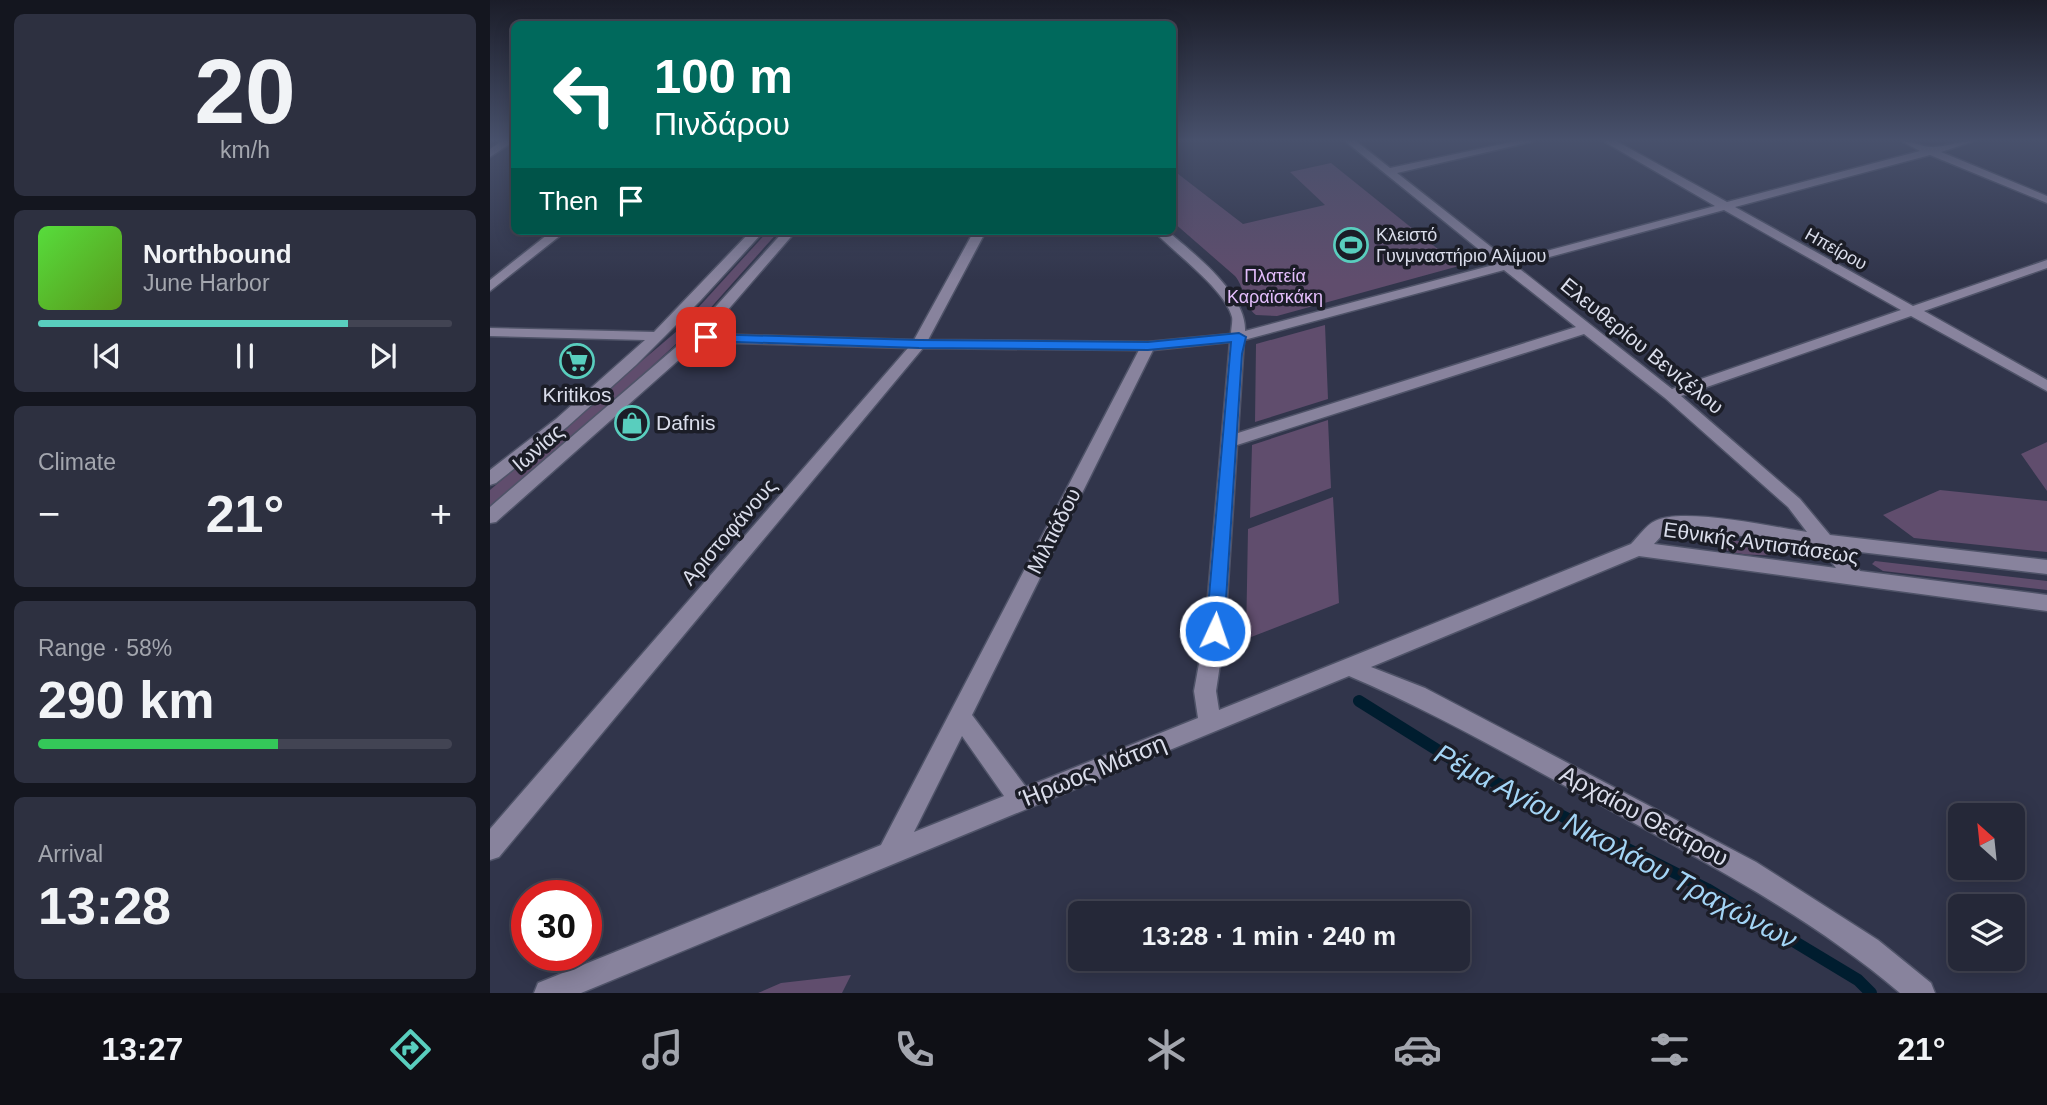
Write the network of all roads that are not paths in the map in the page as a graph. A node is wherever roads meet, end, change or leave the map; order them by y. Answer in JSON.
{"nodes":[{"id":1,"x":1410,"y":187,"type":"edge"},
{"id":2,"x":1691,"y":187,"type":"edge"},
{"id":3,"x":1794,"y":187,"type":"edge"},
{"id":4,"x":2017,"y":187,"type":"edge"},
{"id":5,"x":2047,"y":200,"type":"edge"},
{"id":6,"x":1724,"y":206,"type":"junction"},
{"id":7,"x":555,"y":235,"type":"edge"},
{"id":8,"x":754,"y":235,"type":"edge"},
{"id":9,"x":787,"y":235,"type":"edge"},
{"id":10,"x":978,"y":235,"type":"edge"},
{"id":11,"x":1165,"y":235,"type":"edge"},
{"id":12,"x":2047,"y":264,"type":"edge"},
{"id":13,"x":1505,"y":265,"type":"junction"},
{"id":14,"x":490,"y":287,"type":"edge"},
{"id":15,"x":1911,"y":312,"type":"junction"},
{"id":16,"x":1585,"y":329,"type":"junction"},
{"id":17,"x":490,"y":332,"type":"edge"},
{"id":18,"x":659,"y":336,"type":"junction"},
{"id":19,"x":1239,"y":337,"type":"junction"},
{"id":20,"x":695,"y":338,"type":"junction"},
{"id":21,"x":919,"y":344,"type":"junction"},
{"id":22,"x":1148,"y":346,"type":"junction"},
{"id":23,"x":2047,"y":386,"type":"edge"},
{"id":24,"x":1670,"y":395,"type":"junction"},
{"id":25,"x":1228,"y":442,"type":"junction"},
{"id":26,"x":490,"y":479,"type":"edge"},
{"id":27,"x":490,"y":517,"type":"edge"},
{"id":28,"x":1824,"y":541,"type":"junction"},
{"id":29,"x":1638,"y":550,"type":"junction"},
{"id":30,"x":2047,"y":566,"type":"edge"},
{"id":31,"x":1856,"y":579,"type":"junction"},
{"id":32,"x":2047,"y":603,"type":"edge"},
{"id":33,"x":1349,"y":667,"type":"junction"},
{"id":34,"x":961,"y":717,"type":"junction"},
{"id":35,"x":1210,"y":724,"type":"junction"},
{"id":36,"x":1021,"y":800,"type":"junction"},
{"id":37,"x":490,"y":848,"type":"edge"},
{"id":38,"x":890,"y":854,"type":"junction"},
{"id":39,"x":548,"y":993,"type":"edge"},
{"id":40,"x":1922,"y":993,"type":"edge"}],
"edges":[{"from":1,"to":13,"type":"street","name":"Ελευθερίου Βενιζέλου"},
{"from":2,"to":6,"type":"street","name":"Ηπείρου"},
{"from":3,"to":6,"type":"street"},
{"from":4,"to":5,"type":"street"},
{"from":6,"to":13,"type":"street"},
{"from":6,"to":15,"type":"street","name":"Ηπείρου"},
{"from":7,"to":14,"type":"street"},
{"from":8,"to":18,"type":"street","name":"Ιωνίας"},
{"from":9,"to":20,"type":"street","name":"Ιωνίας"},
{"from":10,"to":21,"type":"street","name":"Αριστοφάνους"},
{"from":11,"to":19,"type":"street"},
{"from":12,"to":15,"type":"street"},
{"from":13,"to":16,"type":"street","name":"Ελευθερίου Βενιζέλου"},
{"from":13,"to":19,"type":"street"},
{"from":15,"to":23,"type":"street","name":"Ηπείρου"},
{"from":15,"to":24,"type":"street"},
{"from":16,"to":24,"type":"street","name":"Ελευθερίου Βενιζέλου"},
{"from":16,"to":25,"type":"street"},
{"from":17,"to":18,"type":"street"},
{"from":18,"to":26,"type":"street","name":"Ιωνίας"},
{"from":19,"to":22,"type":"street"},
{"from":19,"to":25,"type":"street"},
{"from":20,"to":21,"type":"street"},
{"from":20,"to":27,"type":"street","name":"Ιωνίας"},
{"from":21,"to":22,"type":"street"},
{"from":21,"to":37,"type":"street","name":"Αριστοφάνους"},
{"from":22,"to":34,"type":"street","name":"Μιλτιάδου"},
{"from":24,"to":28,"type":"street","name":"Ελευθερίου Βενιζέλου"},
{"from":25,"to":35,"type":"street"},
{"from":28,"to":29,"type":"street","name":"Εθνικής Αντιστάσεως"},
{"from":28,"to":30,"type":"street","name":"Εθνικής Αντιστάσεως"},
{"from":28,"to":31,"type":"street","name":"Ελευθερίου Βενιζέλου"},
{"from":29,"to":31,"type":"street","name":"Εθνικής Αντιστάσεως"},
{"from":29,"to":33,"type":"street","name":"Ήρωος Μάτση"},
{"from":31,"to":32,"type":"street","name":"Εθνικής Αντιστάσεως"},
{"from":33,"to":35,"type":"street","name":"Ήρωος Μάτση"},
{"from":33,"to":40,"type":"street","name":"Αρχαίου Θεάτρου"},
{"from":34,"to":36,"type":"street"},
{"from":34,"to":38,"type":"street","name":"Μιλτιάδου"},
{"from":35,"to":36,"type":"street","name":"Ήρωος Μάτση"},
{"from":36,"to":38,"type":"street","name":"Ήρωος Μάτση"},
{"from":38,"to":39,"type":"street","name":"Ήρωος Μάτση"}]}
